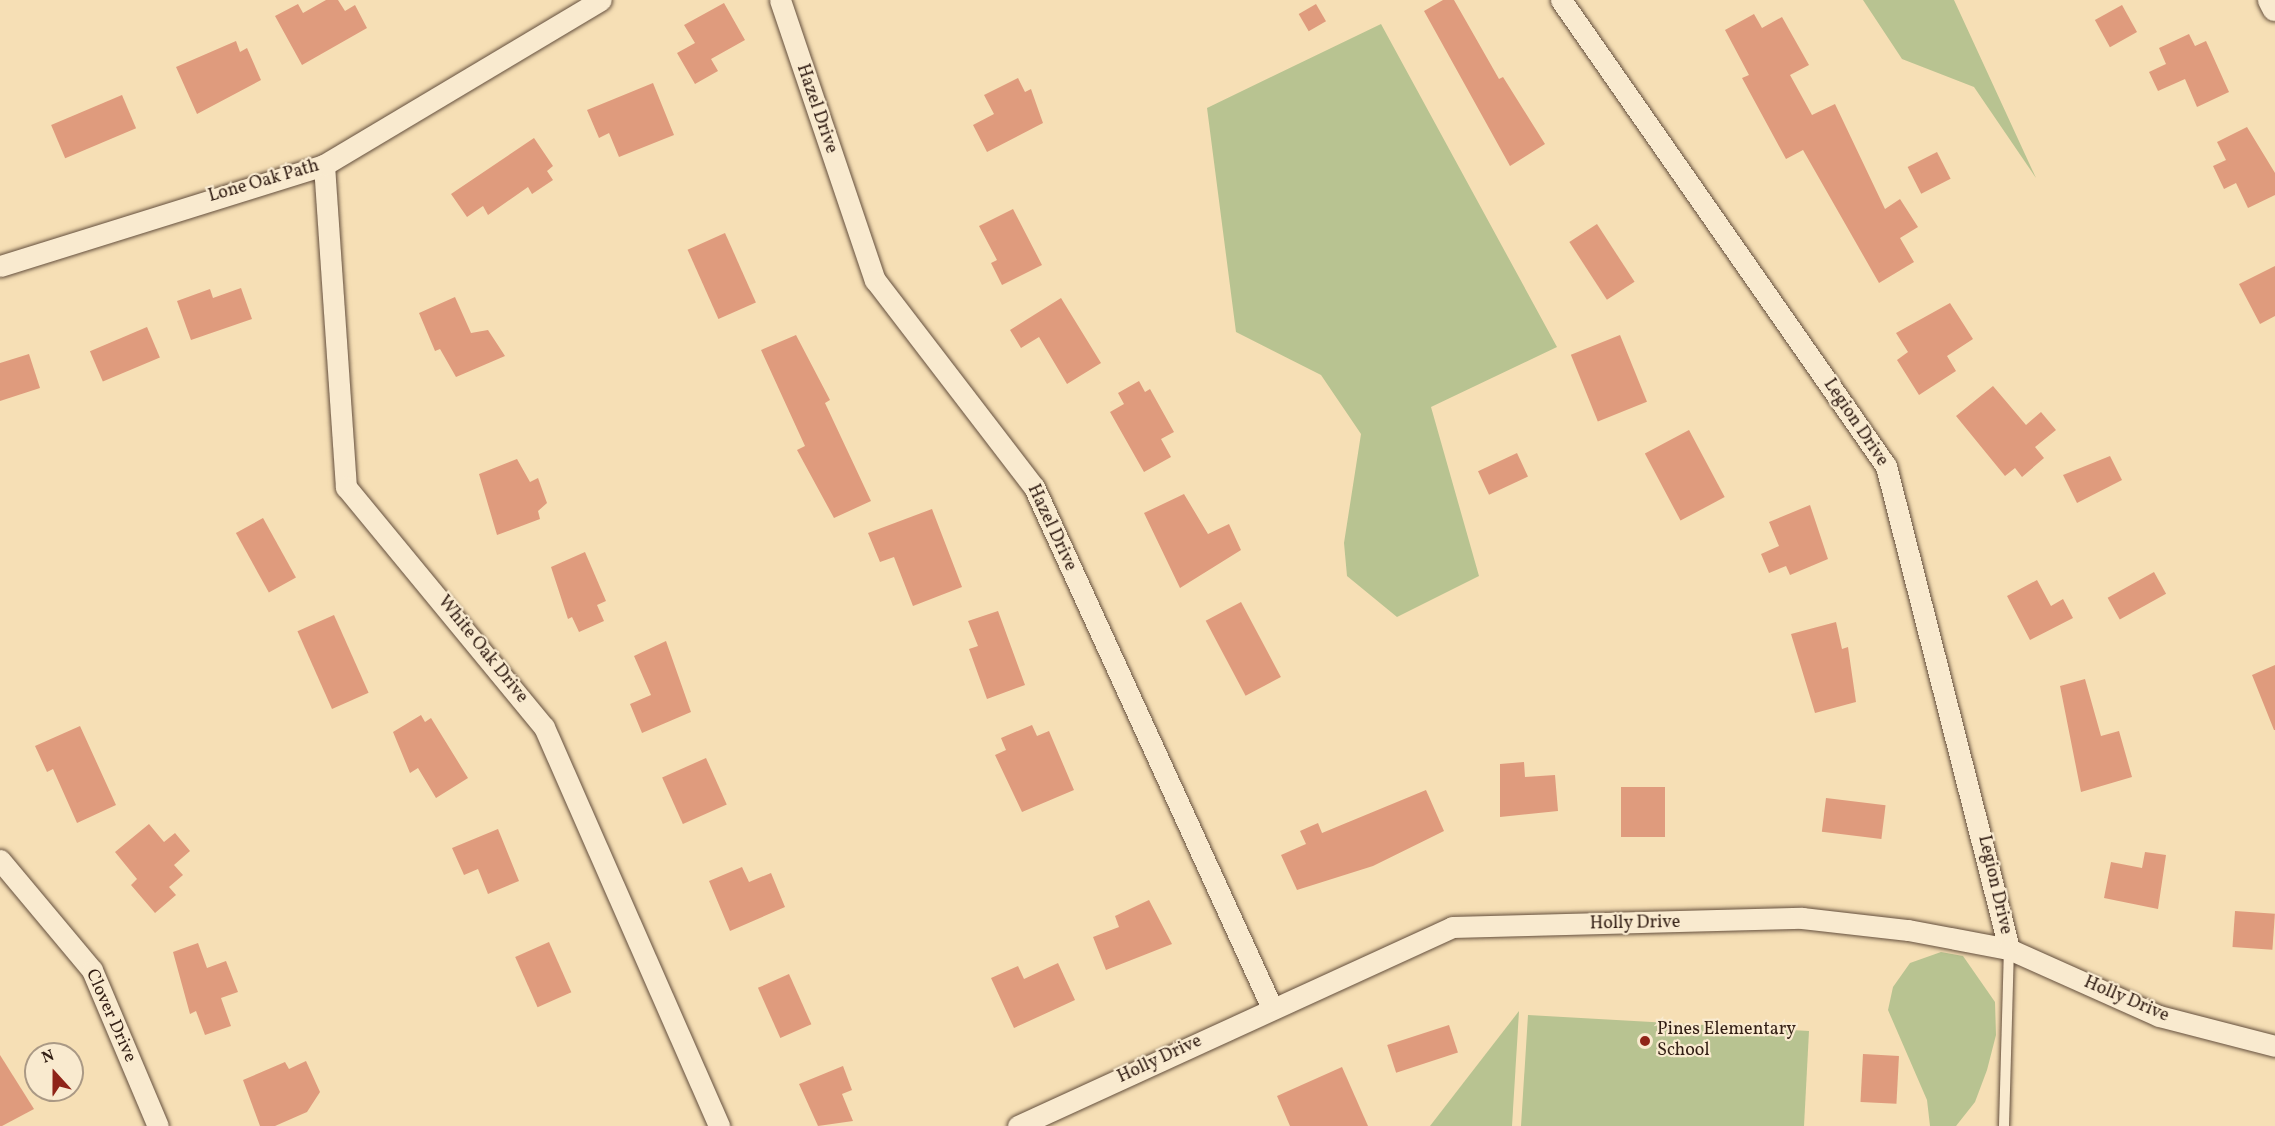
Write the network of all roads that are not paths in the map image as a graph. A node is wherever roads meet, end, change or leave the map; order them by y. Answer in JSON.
{"nodes":[{"id":1,"x":601,"y":0,"type":"edge"},
{"id":2,"x":780,"y":0,"type":"edge"},
{"id":3,"x":1561,"y":0,"type":"edge"},
{"id":4,"x":2271,"y":0,"type":"edge"},
{"id":5,"x":2275,"y":8,"type":"edge"},
{"id":6,"x":324,"y":165,"type":"junction"},
{"id":7,"x":0,"y":266,"type":"edge"},
{"id":8,"x":0,"y":860,"type":"edge"},
{"id":9,"x":2009,"y":949,"type":"junction"},
{"id":10,"x":1272,"y":1008,"type":"junction"},
{"id":11,"x":2275,"y":1046,"type":"edge"},
{"id":12,"x":158,"y":1126,"type":"edge"},
{"id":13,"x":719,"y":1126,"type":"edge"},
{"id":14,"x":1018,"y":1126,"type":"edge"},
{"id":15,"x":2004,"y":1126,"type":"edge"}],
"edges":[{"from":1,"to":6,"type":"street","name":"Lone Oak Path"},
{"from":2,"to":10,"type":"street","name":"Hazel Drive"},
{"from":3,"to":9,"type":"street","name":"Legion Drive"},
{"from":4,"to":5,"type":"street"},
{"from":6,"to":7,"type":"street","name":"Lone Oak Path"},
{"from":6,"to":13,"type":"street","name":"White Oak Drive"},
{"from":8,"to":12,"type":"street","name":"Clover Drive"},
{"from":9,"to":10,"type":"street","name":"Holly Drive"},
{"from":9,"to":11,"type":"street","name":"Holly Drive"},
{"from":9,"to":15,"type":"lane"},
{"from":10,"to":14,"type":"street","name":"Holly Drive"}]}
